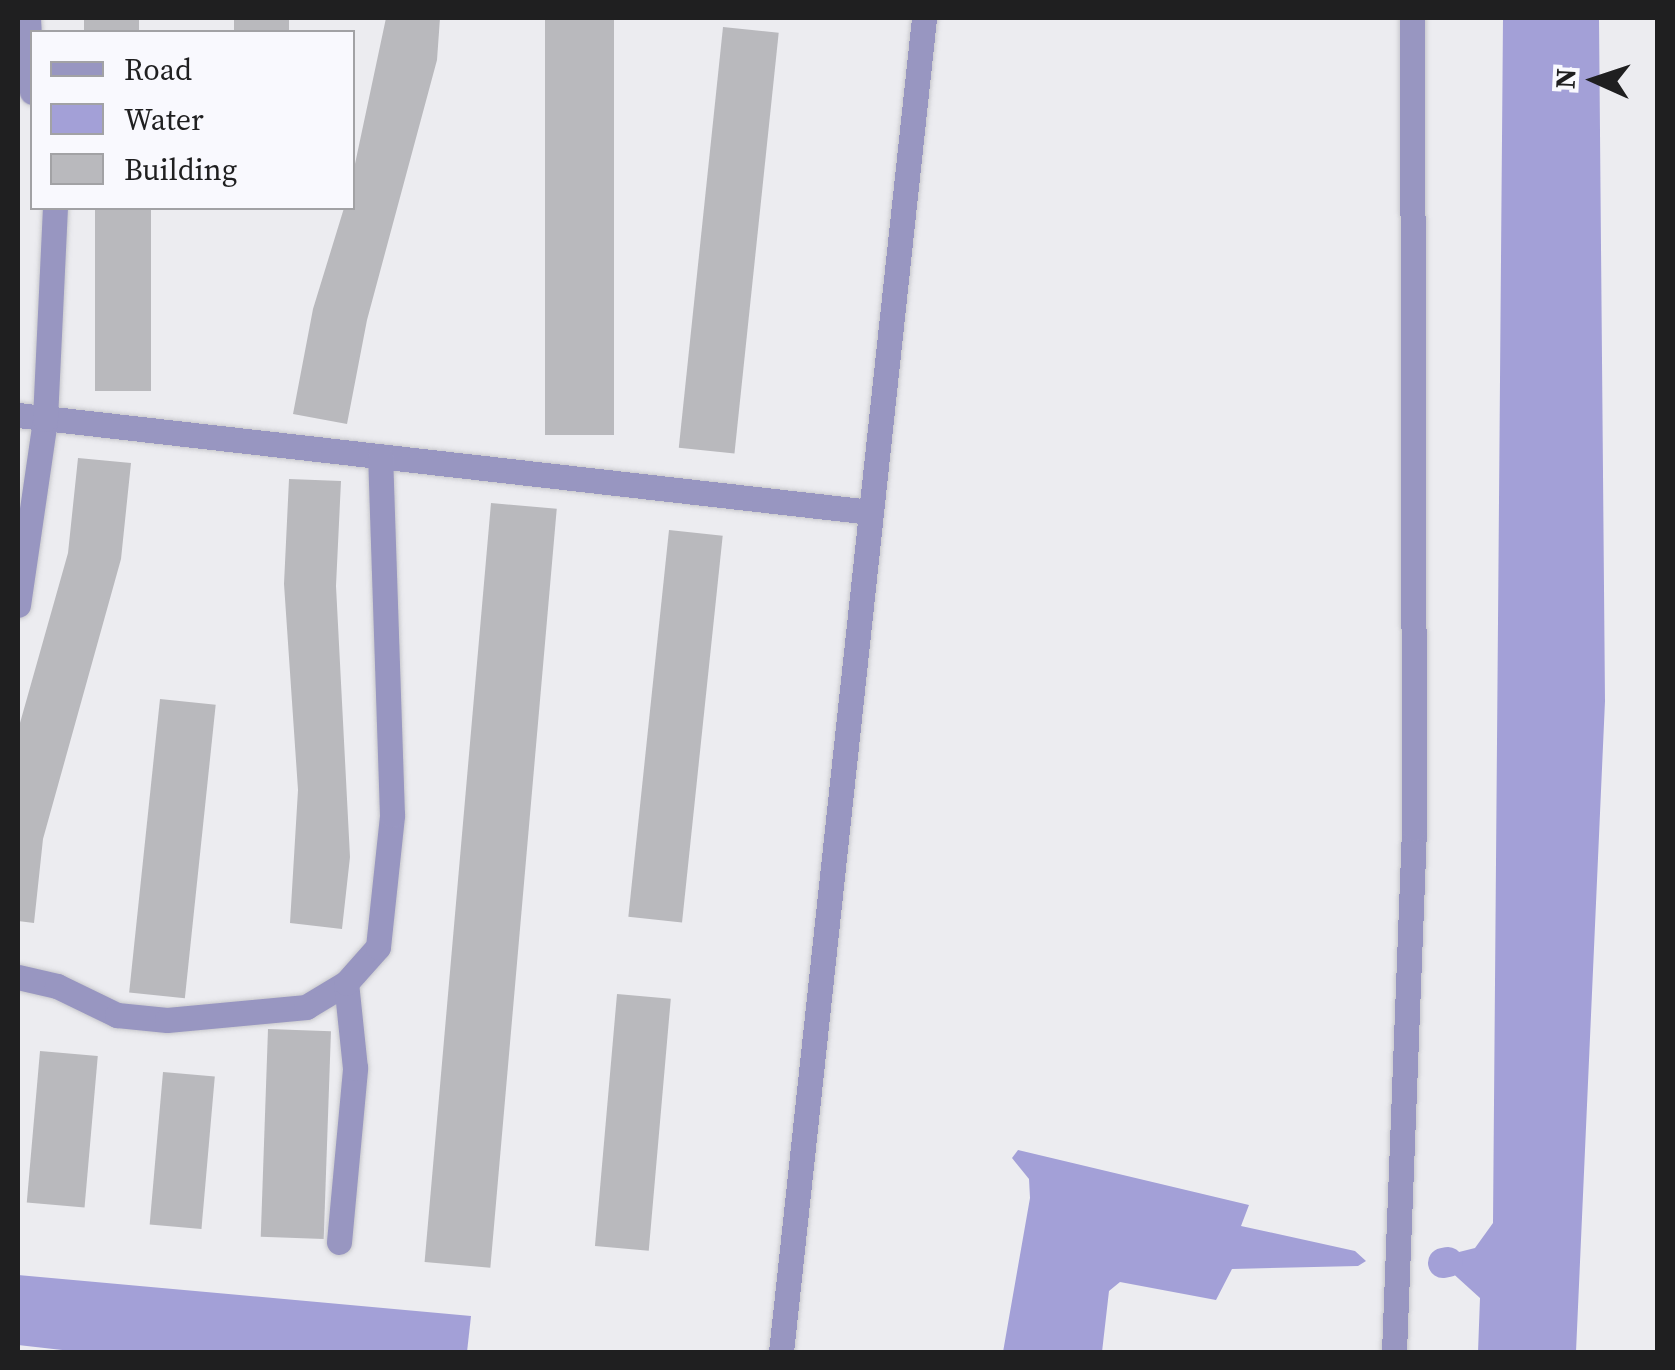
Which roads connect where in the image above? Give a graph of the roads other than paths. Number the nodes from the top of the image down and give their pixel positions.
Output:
1 (28, 18) edge
2 (924, 18) edge
3 (1412, 18) edge
4 (30, 55) edge
5 (55, 210) edge
6 (18, 416) edge
7 (45, 418) junction
8 (380, 456) junction
9 (871, 512) junction
10 (18, 605) edge
11 (18, 977) edge
12 (346, 982) junction
13 (339, 1242) dead end
14 (781, 1352) edge
15 (1394, 1352) edge

1 - 4 street
2 - 9 street
3 - 15 street
5 - 7 street
6 - 7 street
7 - 8 street
7 - 10 street
8 - 9 street
8 - 12 street
9 - 14 street
11 - 12 street
12 - 13 street

